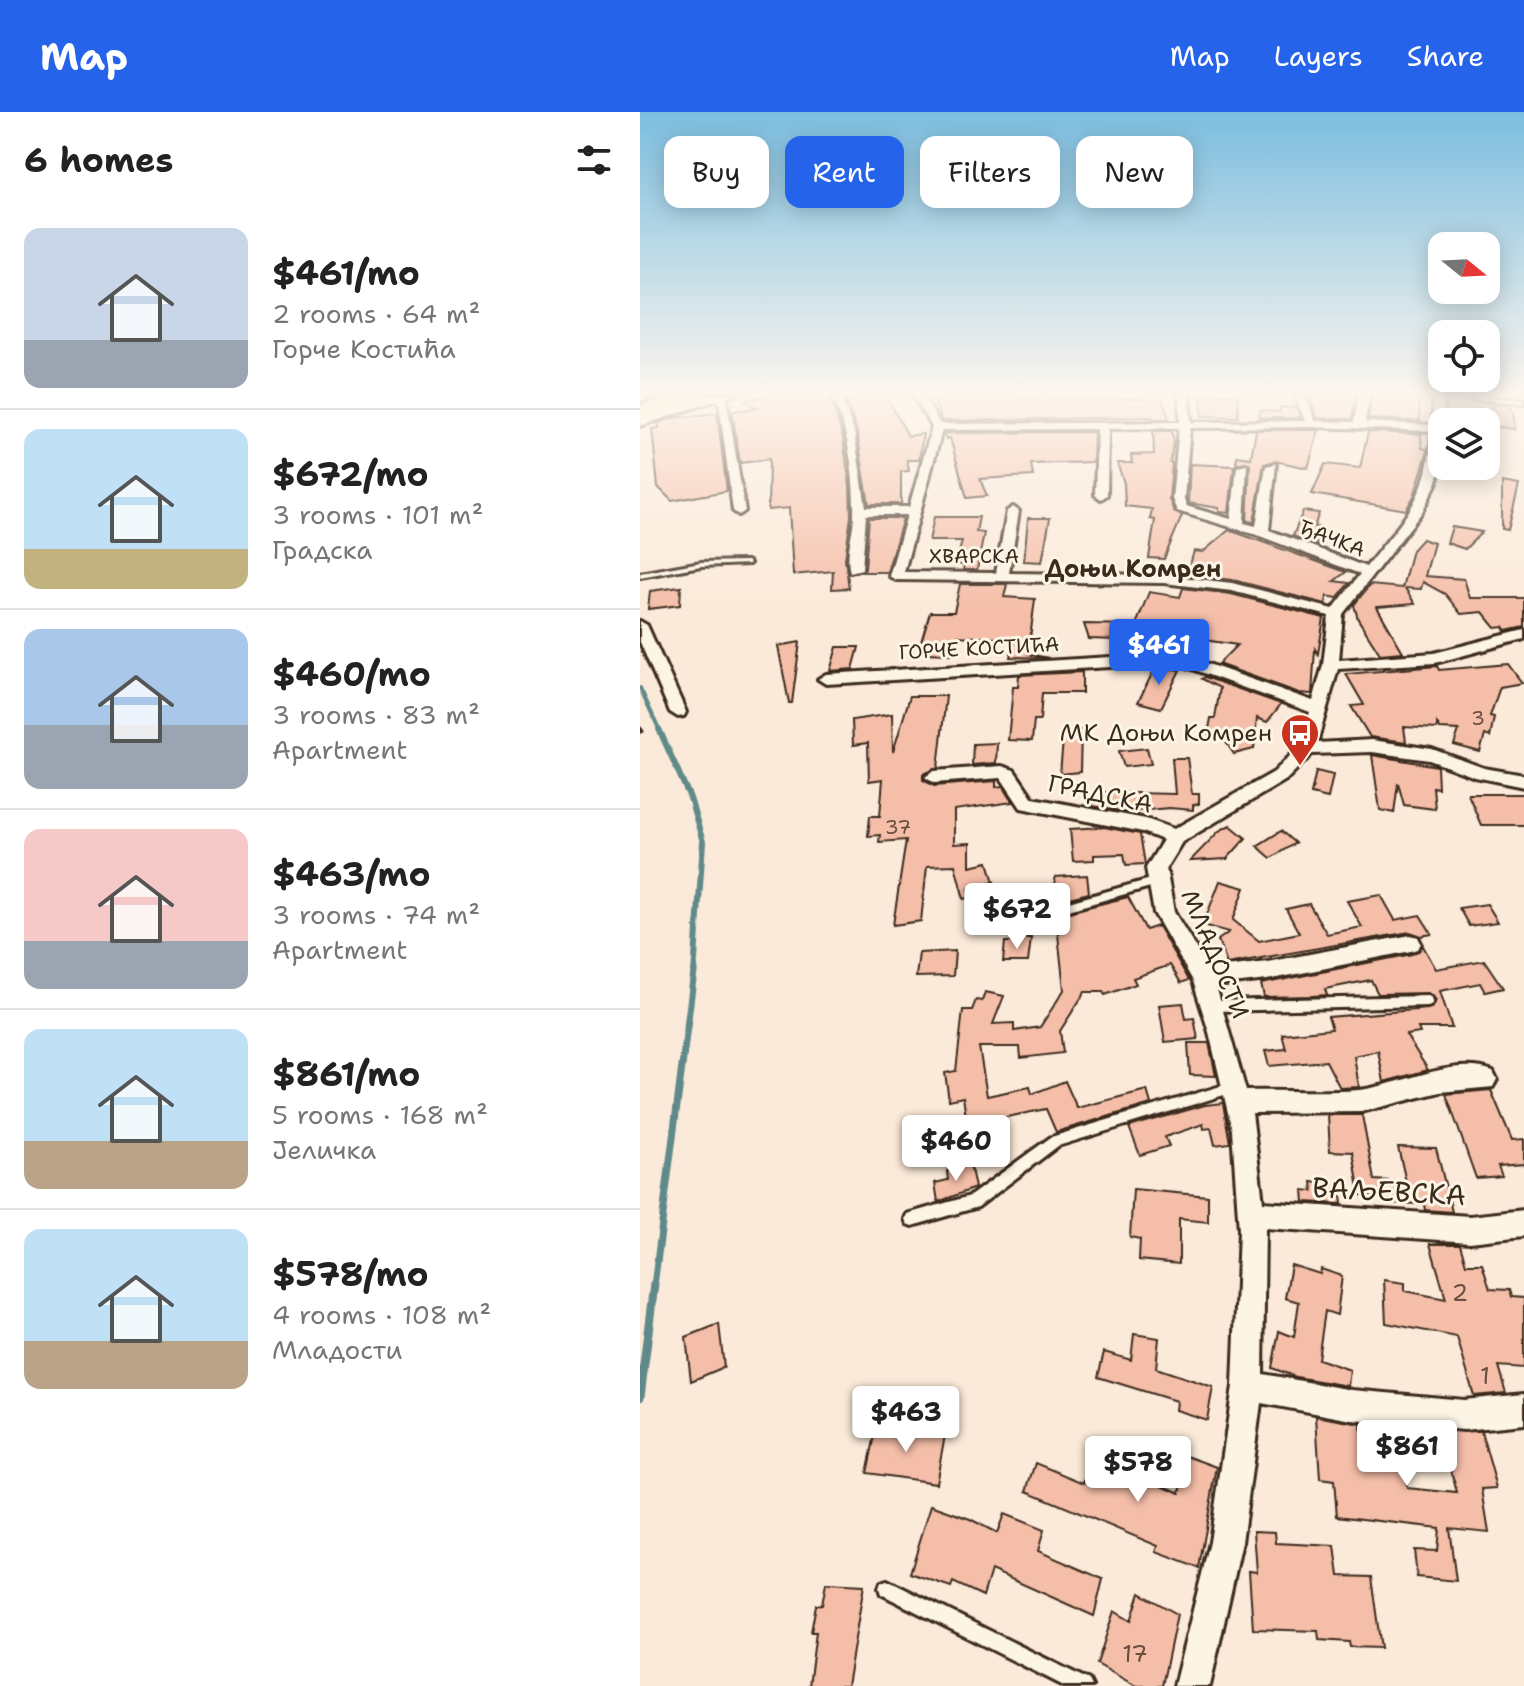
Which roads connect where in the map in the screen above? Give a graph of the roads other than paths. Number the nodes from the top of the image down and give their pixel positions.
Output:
1 (734, 467) edge
2 (854, 467) edge
3 (926, 467) edge
4 (1102, 467) edge
5 (1181, 467) edge
6 (1243, 467) dead end
7 (1272, 467) edge
8 (1431, 480) edge
9 (1101, 495) dead end
10 (739, 511) dead end
11 (860, 511) junction
12 (915, 511) junction
13 (1013, 511) dead end
14 (1237, 525) junction
15 (1262, 532) junction
16 (747, 563) dead end
17 (855, 569) dead end
18 (1368, 572) junction
19 (640, 575) edge
20 (1002, 577) junction
21 (1336, 614) junction
22 (640, 625) edge
23 (1524, 634) edge
24 (1331, 665) junction
25 (826, 679) dead end
26 (1318, 709) junction
27 (678, 712) dead end
28 (1307, 749) junction
29 (934, 777) dead end
30 (1524, 781) edge
31 (1175, 837) junction
32 (1158, 881) junction
33 (994, 918) dead end
34 (1411, 943) dead end
35 (1203, 979) junction
36 (1428, 1001) dead end
37 (1212, 1006) junction
38 (1485, 1079) dead end
39 (1236, 1094) junction
40 (1251, 1214) junction
41 (912, 1219) dead end
42 (1524, 1223) edge
43 (1248, 1386) junction
44 (1524, 1409) edge
45 (887, 1588) dead end
46 (1083, 1686) edge
47 (1192, 1686) edge

1 - 10 street
2 - 11 street
3 - 12 street
4 - 9 street
5 - 14 street, ЂАЧКА
6 - 14 street
7 - 15 street
8 - 18 street
11 - 12 street
11 - 17 street
12 - 20 street, ХВАРСКА
13 - 20 street
14 - 15 street, ЂАЧКА
15 - 18 street, ЂАЧКА
16 - 19 lane
18 - 21 street
20 - 21 street, ХВАРСКА
21 - 24 street
22 - 27 street
23 - 24 street
24 - 26 street
25 - 26 street, ГОРЧЕ КОСТИЋА
26 - 28 street
28 - 30 street
28 - 31 street
29 - 31 street, ГРАДСКА
31 - 32 street, МЛАДОСТИ
32 - 33 lane
32 - 35 street, МЛАДОСТИ
34 - 35 street
35 - 37 street, МЛАДОСТИ
36 - 37 lane
37 - 39 street, МЛАДОСТИ
38 - 39 street
39 - 40 street, МЛАДОСТИ
39 - 41 lane
40 - 42 street, ВАЉЕВСКА
40 - 43 street, МЛАДОСТИ
43 - 44 street
43 - 47 street, МЛАДОСТИ
45 - 46 lane

